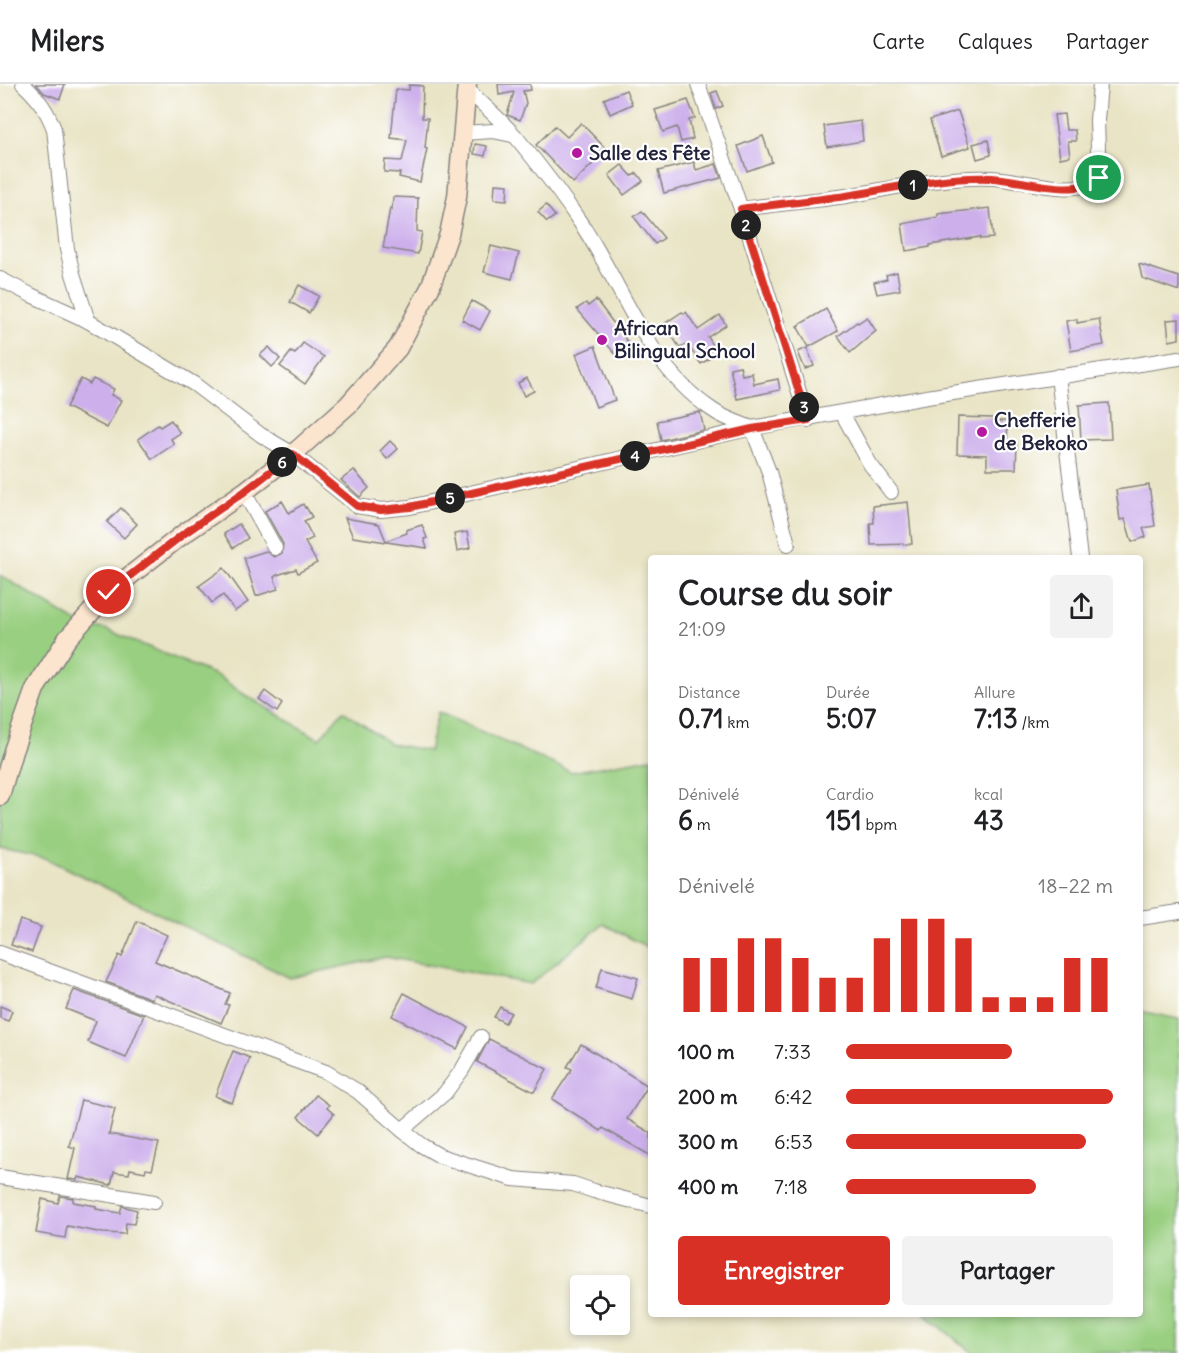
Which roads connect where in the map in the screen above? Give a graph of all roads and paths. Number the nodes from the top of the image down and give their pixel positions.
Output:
1 (23, 84) edge
2 (698, 84) edge
3 (1100, 84) edge
4 (467, 87) edge
5 (463, 133) junction
6 (514, 136) junction
7 (741, 209) junction
8 (0, 279) edge
9 (88, 321) junction
10 (1179, 358) edge
11 (1058, 376) junction
12 (842, 413) junction
13 (808, 420) junction
14 (752, 429) junction
15 (293, 454) junction
16 (244, 492) junction
17 (891, 492) dead end
18 (788, 544) dead end
19 (275, 548) dead end
20 (1080, 555) edge
21 (0, 796) edge
22 (1179, 912) edge
23 (1143, 918) edge
24 (0, 953) edge
25 (481, 1038) dead end
26 (402, 1130) junction
27 (0, 1177) edge
28 (154, 1202) dead end
29 (648, 1205) edge

1 - 9 street
2 - 7 street
3 - 7 street
4 - 5 main road
4 - 6 street
5 - 6 street
5 - 15 main road
6 - 14 street
7 - 13 street
8 - 9 street
9 - 15 street
10 - 11 street
11 - 12 street
11 - 20 street
12 - 13 street
12 - 17 street
13 - 14 street
14 - 15 street
14 - 18 street
15 - 16 main road
16 - 19 street
16 - 21 main road
22 - 23 street
24 - 26 street
25 - 26 street
26 - 29 street
27 - 28 street

